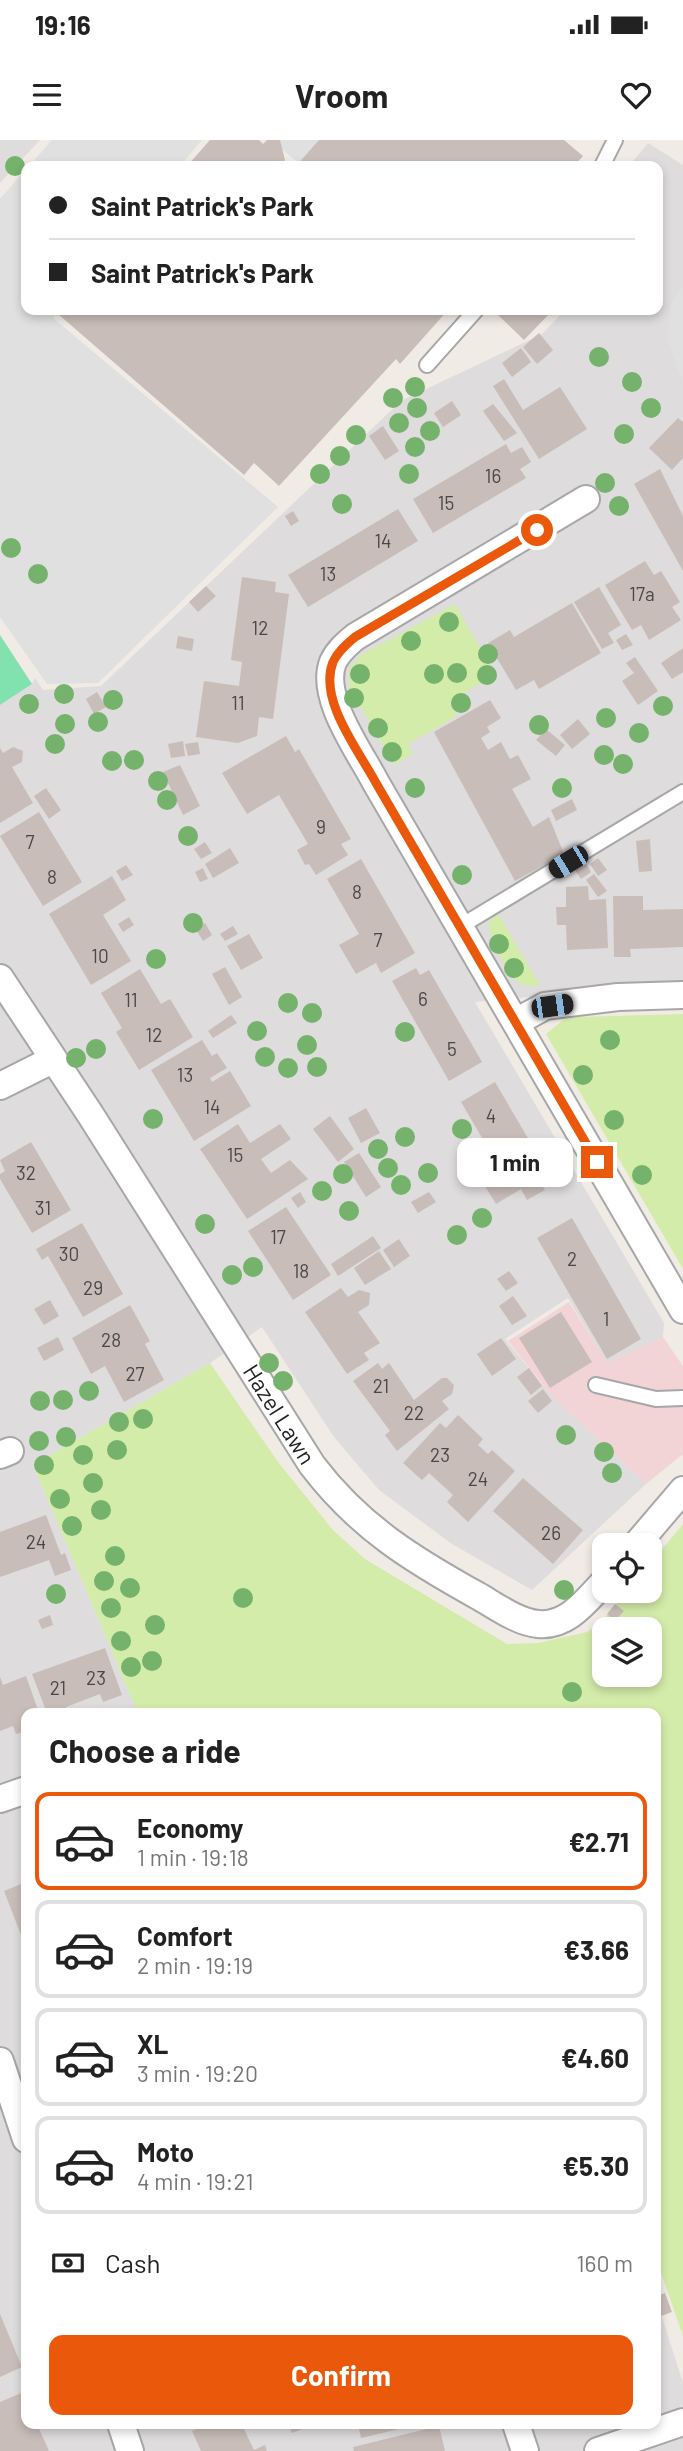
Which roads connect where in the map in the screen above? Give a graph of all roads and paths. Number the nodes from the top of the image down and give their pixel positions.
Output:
1 (615, 140) edge
2 (604, 161) edge
3 (471, 315) edge
4 (426, 365) dead end
5 (586, 499) dead end
6 (683, 792) edge
7 (461, 926) junction
8 (0, 978) edge
9 (683, 995) edge
10 (516, 1022) junction
11 (52, 1060) junction
12 (0, 1086) edge
13 (683, 1310) edge
14 (596, 1385) dead end
15 (683, 1398) edge
16 (683, 1490) edge
17 (646, 1533) edge
18 (592, 1594) edge
19 (21, 1792) edge
20 (0, 1799) edge
21 (0, 2061) edge
22 (21, 2124) edge
23 (683, 2423) edge
24 (123, 2429) edge
25 (518, 2429) edge
26 (130, 2451) edge
27 (525, 2451) edge
28 (598, 2451) edge

1 - 2 lane
3 - 4 lane
5 - 7 street
6 - 7 lane
7 - 10 street
8 - 11 street, Hazel Lawn
9 - 10 street
10 - 13 street
11 - 12 street
11 - 18 street, Hazel Lawn
14 - 15 lane
16 - 17 street
19 - 20 street
21 - 22 street
23 - 28 street
24 - 26 street
25 - 27 street

